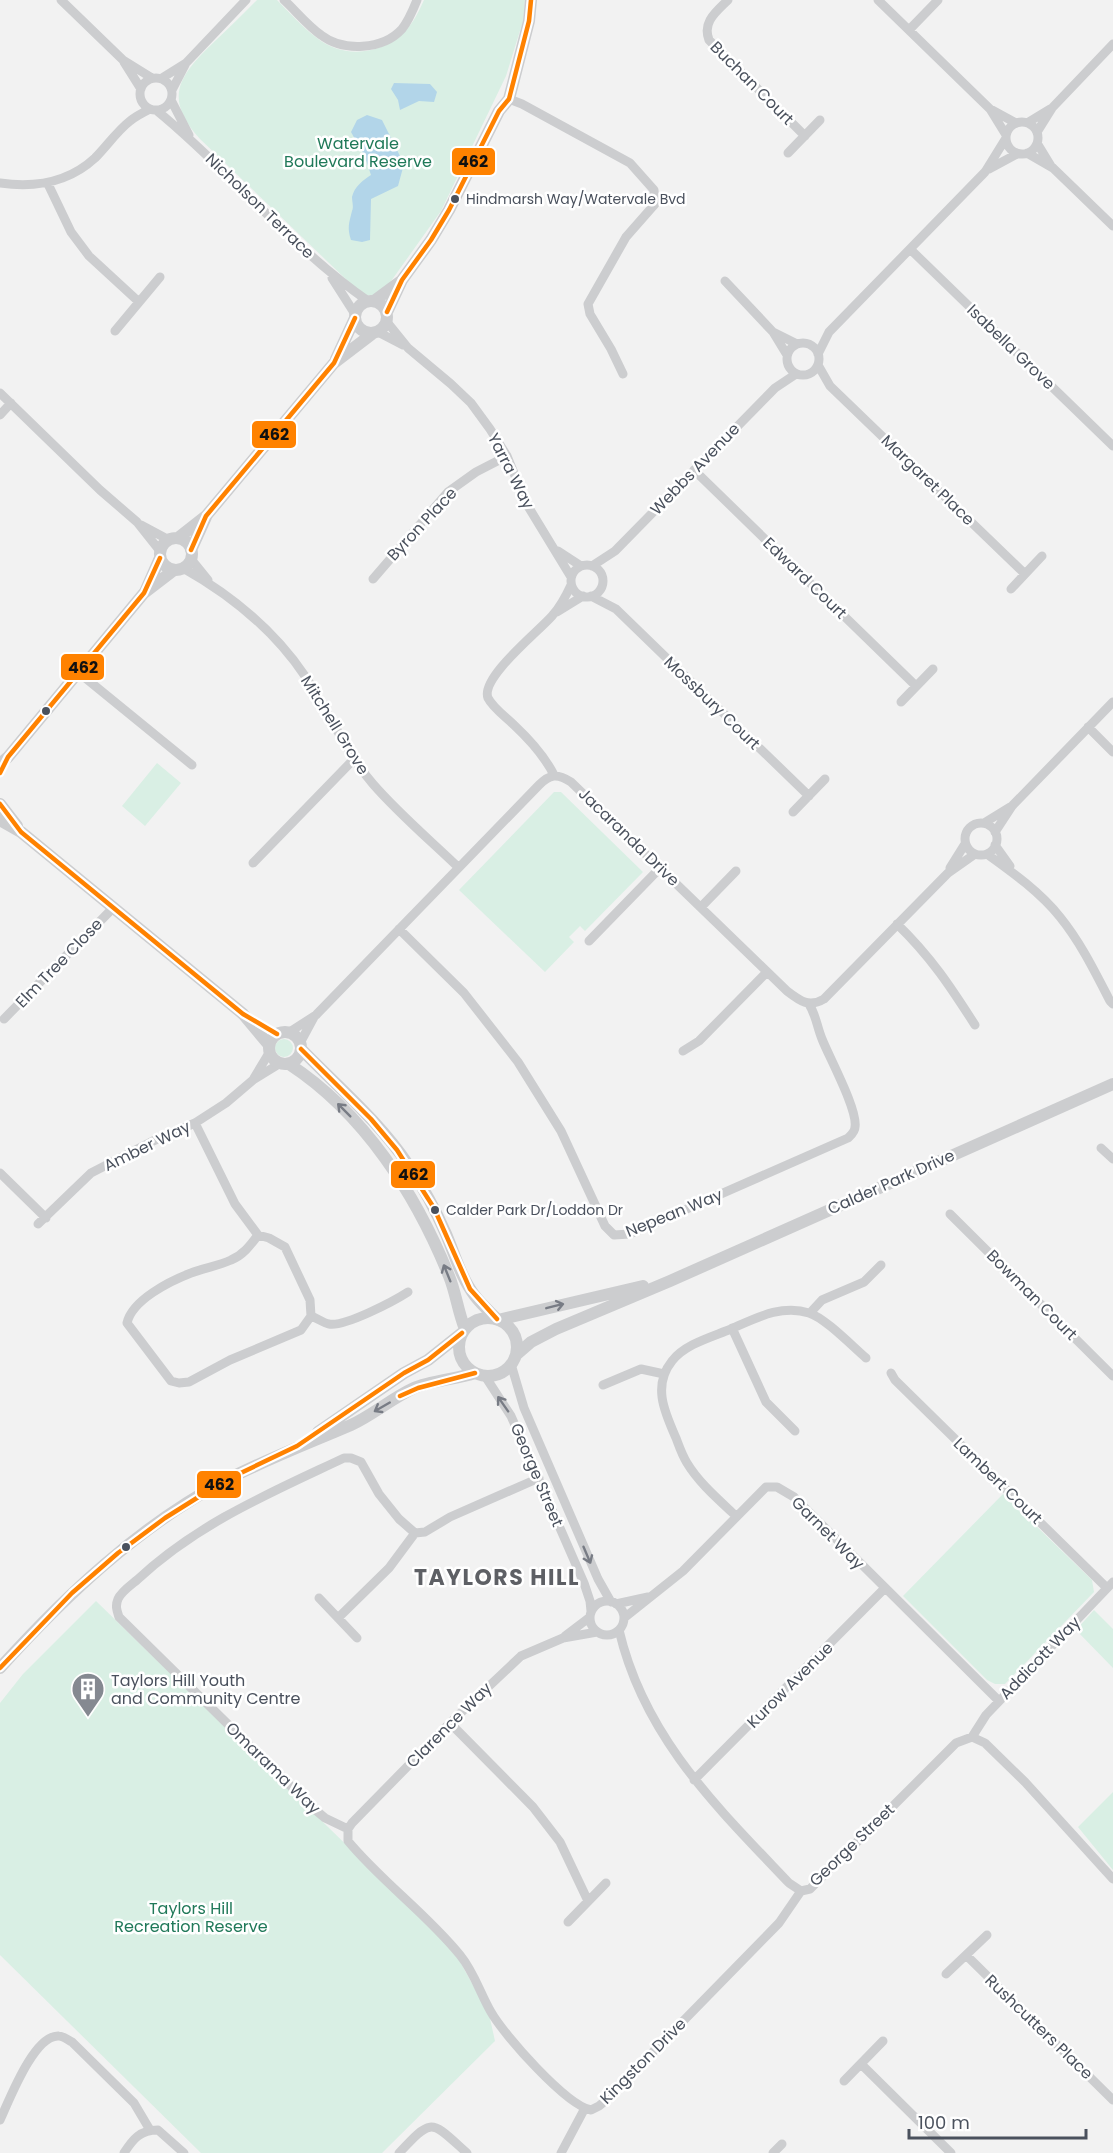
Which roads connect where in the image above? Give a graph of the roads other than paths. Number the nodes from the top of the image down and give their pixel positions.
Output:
1 (62, 0) edge
2 (246, 0) edge
3 (284, 0) edge
4 (417, 0) edge
5 (531, 0) edge
6 (728, 0) edge
7 (878, 0) edge
8 (938, 0) edge
9 (909, 30) junction
10 (1113, 44) edge
11 (123, 60) junction
12 (186, 63) junction
13 (157, 78) junction
14 (141, 89) junction
15 (172, 90) junction
16 (141, 99) junction
17 (509, 99) junction
18 (171, 100) junction
19 (1052, 108) junction
20 (153, 109) junction
21 (990, 109) junction
22 (820, 120) dead end
23 (130, 121) junction
24 (1016, 123) junction
25 (1027, 123) junction
26 (1037, 132) junction
27 (805, 136) junction
28 (1006, 136) junction
29 (191, 139) junction
30 (1037, 143) junction
31 (788, 153) dead end
32 (1022, 154) junction
33 (1053, 168) junction
34 (985, 172) junction
35 (0, 183) edge
36 (48, 184) junction
37 (1113, 226) edge
38 (910, 249) junction
39 (329, 273) junction
40 (160, 277) dead end
41 (402, 280) junction
42 (724, 281) dead end
43 (139, 302) junction
44 (371, 302) junction
45 (355, 316) junction
46 (381, 325) junction
47 (116, 331) dead end
48 (773, 332) junction
49 (829, 332) junction
50 (802, 344) junction
51 (818, 354) junction
52 (787, 360) junction
53 (334, 363) junction
54 (818, 365) junction
55 (623, 374) dead end
56 (796, 374) junction
57 (808, 374) junction
58 (830, 386) junction
59 (775, 387) junction
60 (0, 393) edge
61 (11, 403) junction
62 (0, 415) edge
63 (1113, 446) edge
64 (507, 456) junction
65 (694, 470) junction
66 (206, 516) junction
67 (137, 522) junction
68 (173, 539) junction
69 (556, 549) junction
70 (615, 551) junction
71 (160, 554) junction
72 (1042, 556) dead end
73 (185, 562) junction
74 (581, 566) junction
75 (592, 566) junction
76 (1025, 574) junction
77 (373, 579) dead end
78 (602, 580) junction
79 (571, 581) junction
80 (1011, 589) dead end
81 (144, 593) junction
82 (587, 596) junction
83 (616, 609) junction
84 (553, 615) junction
85 (933, 669) dead end
86 (78, 672) junction
87 (916, 686) junction
88 (901, 702) dead end
89 (1113, 702) edge
90 (1088, 727) junction
91 (1113, 752) edge
92 (354, 759) junction
93 (4, 760) edge
94 (192, 765) dead end
95 (0, 773) edge
96 (554, 775) junction
97 (825, 779) dead end
98 (808, 796) junction
99 (0, 804) edge
100 (1012, 806) junction
101 (793, 812) dead end
102 (0, 820) edge
103 (984, 823) junction
104 (21, 831) junction
105 (995, 832) junction
106 (965, 844) junction
107 (995, 845) junction
108 (975, 854) junction
109 (987, 854) junction
110 (253, 863) dead end
111 (458, 867) junction
112 (661, 867) junction
113 (736, 871) dead end
114 (948, 873) junction
115 (1015, 873) junction
116 (114, 907) junction
117 (701, 907) junction
118 (897, 924) junction
119 (399, 929) junction
120 (589, 941) dead end
121 (767, 972) junction
122 (809, 1004) junction
123 (1113, 1004) edge
124 (243, 1014) junction
125 (316, 1015) junction
126 (4, 1019) dead end
127 (975, 1025) dead end
128 (282, 1033) junction
129 (300, 1046) junction
130 (269, 1049) junction
131 (683, 1051) dead end
132 (284, 1064) junction
133 (253, 1080) junction
134 (1113, 1084) edge
135 (195, 1123) junction
136 (1101, 1148) dead end
137 (1113, 1159) edge
138 (0, 1173) edge
139 (950, 1214) dead end
140 (258, 1235) junction
141 (881, 1265) dead end
142 (670, 1281) junction
143 (408, 1292) dead end
144 (810, 1313) junction
145 (312, 1316) junction
146 (497, 1319) junction
147 (732, 1328) junction
148 (463, 1331) junction
149 (866, 1358) dead end
150 (514, 1360) junction
151 (891, 1373) dead end
152 (664, 1374) junction
153 (480, 1375) junction
154 (1113, 1376) edge
155 (603, 1385) dead end
156 (795, 1431) dead end
157 (297, 1446) junction
158 (539, 1478) junction
159 (736, 1516) junction
160 (415, 1533) junction
161 (1110, 1585) edge
162 (884, 1589) junction
163 (650, 1597) junction
164 (319, 1598) dead end
165 (614, 1603) junction
166 (591, 1614) junction
167 (338, 1618) junction
168 (624, 1618) junction
169 (619, 1630) junction
170 (597, 1632) junction
171 (609, 1635) junction
172 (357, 1638) dead end
173 (563, 1638) junction
174 (626, 1658) junction
175 (0, 1668) edge
176 (999, 1701) junction
177 (450, 1723) junction
178 (972, 1737) junction
179 (694, 1780) junction
180 (348, 1829) junction
181 (1113, 1878) edge
182 (606, 1883) dead end
183 (801, 1891) junction
184 (588, 1901) junction
185 (568, 1922) dead end
186 (987, 1935) dead end
187 (966, 1955) junction
188 (946, 1974) dead end
189 (884, 2041) dead end
190 (861, 2064) junction
191 (844, 2081) dead end
192 (1113, 2100) edge
193 (585, 2108) junction
194 (0, 2120) edge
195 (150, 2130) junction
196 (782, 2144) dead end
197 (124, 2153) edge
198 (184, 2153) edge
199 (399, 2153) edge
200 (467, 2153) edge
201 (561, 2153) edge
202 (773, 2153) edge
203 (951, 2153) edge

1 - 11 street
2 - 12 street
3 - 4 street
5 - 17 street
6 - 27 street, Buchan Court
7 - 9 street
8 - 9 street
9 - 21 street
10 - 19 street
11 - 13 street
11 - 14 street
12 - 13 street
12 - 15 street
13 - 14 street
13 - 15 street
14 - 16 street
15 - 18 street
16 - 20 street
16 - 23 street
17 - 41 street
17 - 55 street
18 - 20 street
18 - 29 street, Nicholson Terrace
19 - 25 street
19 - 26 street
20 - 23 street
20 - 29 street, Nicholson Terrace
21 - 24 street
21 - 28 street
22 - 27 street, Buchan Court
23 - 36 street
24 - 25 street
24 - 28 street
25 - 26 street
26 - 30 street
27 - 31 street, Buchan Court
28 - 32 street
28 - 34 street
29 - 39 street, Nicholson Terrace
30 - 32 street
30 - 33 street
32 - 33 street
32 - 34 street
33 - 37 street
34 - 38 street
35 - 36 street
36 - 43 street
38 - 49 street
38 - 63 street, Isabella Grove
39 - 44 street, Nicholson Terrace
39 - 45 street, Nicholson Terrace
40 - 43 street
41 - 44 street
41 - 46 street
42 - 48 street
43 - 47 street
44 - 45 street
44 - 46 street
45 - 46 street
45 - 53 street
46 - 53 street
46 - 64 street, Yarra Way
48 - 50 street
48 - 52 street
49 - 50 street
49 - 51 street
50 - 51 street
50 - 52 street
51 - 54 street
52 - 56 street
52 - 59 street, Webbs Avenue
53 - 66 street
54 - 57 street
54 - 58 street, Margaret Place
56 - 57 street
56 - 59 street, Webbs Avenue
57 - 58 street, Margaret Place
58 - 76 street, Margaret Place
59 - 65 street, Webbs Avenue
60 - 61 street
61 - 62 street
61 - 67 street
64 - 69 street, Yarra Way
64 - 77 street, Byron Place
65 - 70 street, Webbs Avenue
65 - 87 street, Edward Court
66 - 68 street
66 - 73 street
67 - 68 street
67 - 71 street
68 - 71 street
68 - 73 street
69 - 74 street, Yarra Way
69 - 79 street, Yarra Way
70 - 75 street, Webbs Avenue
70 - 78 street, Webbs Avenue
71 - 73 street
71 - 81 street
72 - 76 street
73 - 81 street
73 - 92 street, Mitchell Grove
74 - 75 street
74 - 79 street
75 - 78 street
76 - 80 street
78 - 82 street
78 - 83 street, Mossbury Court
79 - 82 street
79 - 84 street
81 - 86 street
82 - 83 street, Mossbury Court
82 - 84 street
83 - 98 street, Mossbury Court
84 - 96 street
85 - 87 street
86 - 93 street
86 - 94 street
87 - 88 street
89 - 90 street
90 - 91 street
90 - 100 street
92 - 110 street
92 - 111 street, Mitchell Grove
93 - 95 street
96 - 111 street
96 - 112 street, Jacaranda Drive
97 - 98 street
98 - 101 street
99 - 104 street
100 - 103 street
100 - 105 street
102 - 104 street
103 - 105 street
103 - 106 street
104 - 116 street
105 - 107 street
106 - 108 street
106 - 114 street
107 - 109 street
107 - 115 street
108 - 109 street
108 - 114 street
109 - 115 street
111 - 119 street
112 - 117 street, Jacaranda Drive
112 - 120 street
113 - 117 street
114 - 118 street
115 - 123 street
116 - 124 street
116 - 126 street, Elm Tree Close
117 - 121 street, Jacaranda Drive
118 - 122 street
118 - 127 street
119 - 122 street, Nepean Way
119 - 125 street
121 - 122 street, Jacaranda Drive
121 - 131 street
124 - 128 street
124 - 130 street
125 - 128 street
125 - 129 street
128 - 129 street
128 - 130 street
129 - 132 street
129 - 146 street
130 - 132 street
130 - 133 street, Amber Way
132 - 133 street, Amber Way
148 -> 132 street
133 - 135 street, Amber Way
134 - 142 street, Calder Park Drive
135 - 138 street, Amber Way
135 - 140 street
136 - 137 street
139 - 154 street, Bowman Court
140 - 145 street
140 - 145 street
141 - 144 street
146 -> 142 street, Calder Park Drive
142 - 150 street, Calder Park Drive
143 - 145 street
144 - 147 street
144 - 149 street
146 - 148 street
146 - 150 street
147 - 152 street
147 - 156 street
148 - 153 street
148 - 157 street
150 - 153 street
150 -> 165 street, George Street
151 - 161 street, Lambert Court
152 - 155 street
152 - 159 street
153 -> 157 street
158 -> 153 street, George Street
157 - 175 street
158 - 160 street
158 - 166 street, George Street
159 - 162 street, Garnet Way
159 - 163 street, Garnet Way
160 - 167 street
160 - 180 street, Omarama Way
161 - 176 street, Addicott Way
162 - 176 street, Garnet Way
162 - 179 street, Kurow Avenue
163 - 165 street, Garnet Way
163 - 168 street, Garnet Way
164 - 167 street
165 - 166 street
165 - 168 street
166 - 170 street
166 - 173 street, Clarence Way
167 - 172 street
168 - 169 street
169 - 171 street
169 - 174 street, George Street
170 - 171 street
170 - 173 street, Clarence Way
171 - 174 street, George Street
173 - 177 street, Clarence Way
174 - 179 street, George Street
176 - 178 street, Addicott Way
177 - 180 street, Clarence Way
177 - 184 street
178 - 181 street
178 - 183 street, George Street
179 - 183 street, George Street
180 - 193 street, Kingston Drive
182 - 184 street
183 - 193 street, Kingston Drive
184 - 185 street
186 - 187 street
187 - 188 street
187 - 192 street, Rushcutters Place
189 - 190 street
190 - 191 street
190 - 203 street
193 - 201 street
194 - 195 street
195 - 197 street
195 - 198 street
196 - 202 street
199 - 200 street

